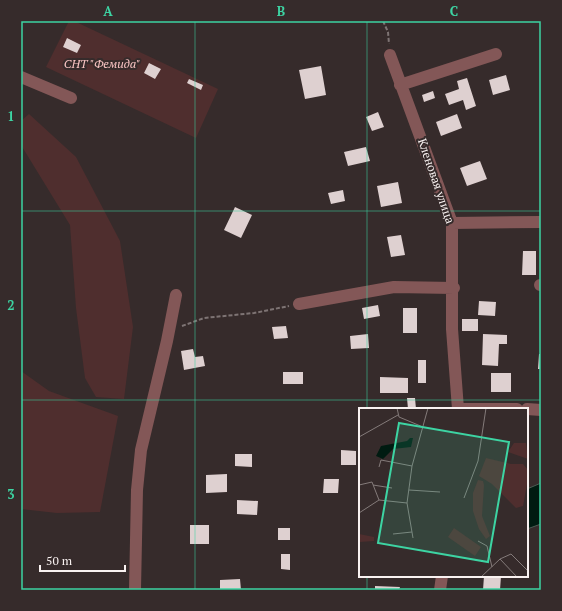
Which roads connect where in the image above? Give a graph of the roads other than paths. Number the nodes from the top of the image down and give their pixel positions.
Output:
1 (496, 54) dead end
2 (390, 55) road end
3 (21, 77) edge
4 (400, 85) junction
5 (71, 98) dead end
6 (541, 222) edge
7 (452, 223) junction
8 (454, 288) junction
9 (176, 295) dead end
10 (299, 304) road end
11 (458, 408) edge
12 (528, 409) edge
13 (541, 410) edge
14 (442, 577) edge
15 (135, 590) edge
16 (440, 590) edge

1 - 4 street
2 - 4 street, Кленовая улица
3 - 5 street
4 - 7 street, Кленовая улица
6 - 7 street
7 - 8 street, Кленовая улица
8 - 10 street
8 - 11 street, Кленовая улица
9 - 15 street
12 - 13 street
14 - 16 street

